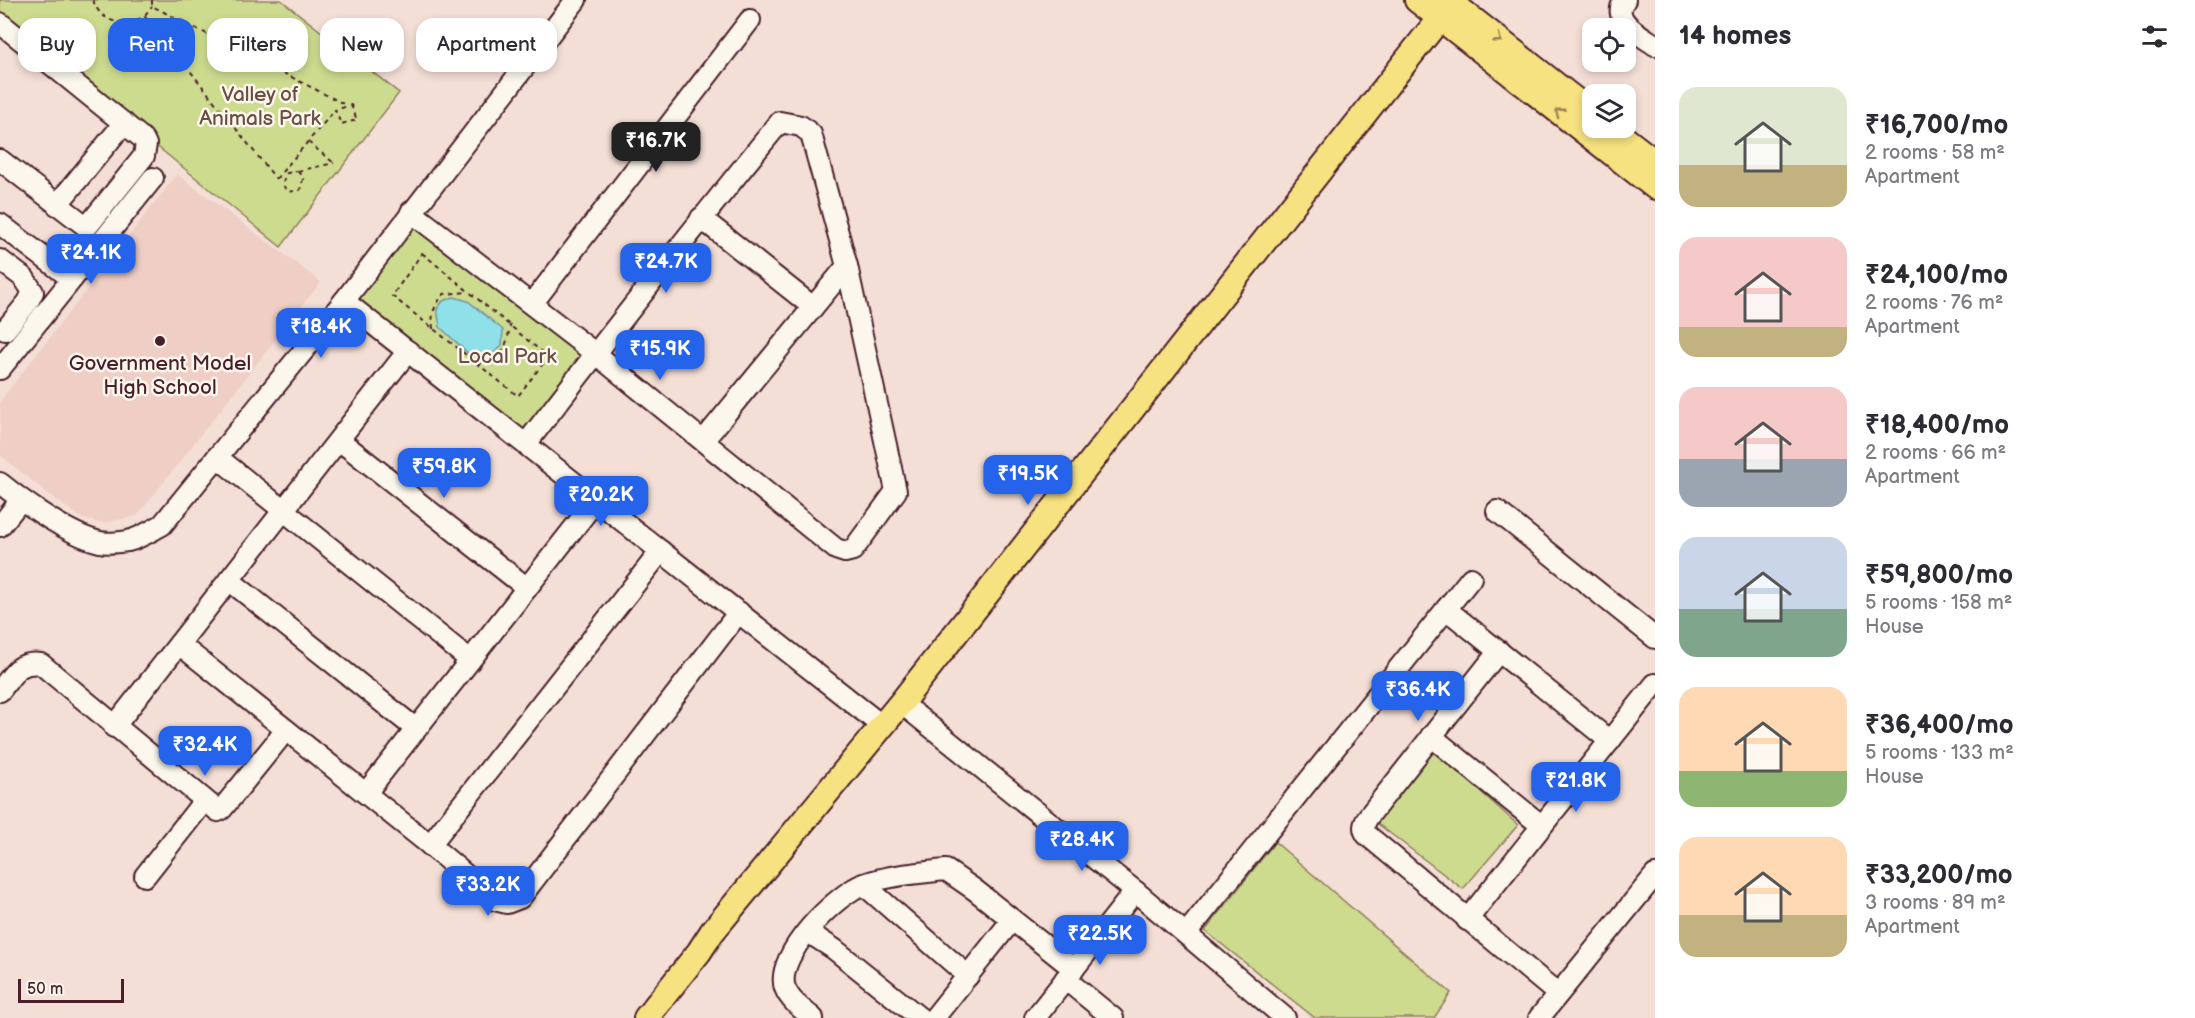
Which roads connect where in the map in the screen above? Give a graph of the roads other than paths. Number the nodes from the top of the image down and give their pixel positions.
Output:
1 (576, 0) edge
2 (1417, 0) edge
3 (1624, 0) edge
4 (1448, 5) edge
5 (750, 20) dead end
6 (0, 23) edge
7 (1655, 45) edge
8 (1582, 106) edge
9 (124, 123) junction
10 (1624, 138) edge
11 (0, 160) edge
12 (1655, 162) edge
13 (153, 178) dead end
14 (1655, 187) edge
15 (57, 205) junction
16 (411, 212) junction
17 (700, 218) junction
18 (0, 224) edge
19 (0, 260) edge
20 (847, 266) junction
21 (72, 279) junction
22 (344, 301) junction
23 (532, 304) junction
24 (813, 307) junction
25 (2, 330) edge
26 (408, 351) junction
27 (596, 354) junction
28 (0, 369) edge
29 (339, 440) junction
30 (704, 440) junction
31 (526, 444) junction
32 (217, 457) junction
33 (0, 483) edge
34 (21, 500) junction
35 (596, 500) junction
36 (284, 511) junction
37 (1497, 511) dead end
38 (0, 526) edge
39 (661, 551) junction
40 (1471, 578) dead end
41 (229, 580) junction
42 (527, 588) junction
43 (1446, 609) junction
44 (739, 612) junction
45 (1655, 638) edge
46 (179, 644) junction
47 (1499, 651) junction
48 (470, 660) junction
49 (1655, 684) edge
50 (0, 691) edge
51 (901, 703) junction
52 (881, 725) junction
53 (114, 727) junction
54 (416, 729) junction
55 (286, 730) junction
56 (1431, 736) junction
57 (1610, 741) junction
58 (366, 794) junction
59 (204, 801) junction
60 (1542, 826) junction
61 (430, 845) junction
62 (1655, 875) edge
63 (145, 876) dead end
64 (863, 885) junction
65 (1135, 891) junction
66 (1012, 920) junction
67 (1467, 920) junction
68 (808, 932) junction
69 (1186, 934) junction
70 (1069, 974) junction
71 (968, 976) junction
72 (1558, 994) junction
73 (646, 1018) edge
74 (813, 1018) edge
75 (920, 1018) edge
76 (934, 1018) edge
77 (1035, 1018) edge
78 (1113, 1018) edge
79 (1286, 1018) edge
80 (1539, 1018) edge

1 - 16 street
2 - 4 main road
3 - 7 street
4 -> 8 main road
14 -> 4 main road
4 - 51 main road
5 - 23 street
6 - 9 street
9 - 15 street
9 - 15 street
10 - 12 main road
11 - 15 street
13 - 21 street
16 - 22 street
16 - 23 street
17 - 20 street
17 - 24 street
17 - 27 street
18 - 21 street
19 - 25 street
20 - 24 street
20 - 30 street
21 - 28 street
22 - 26 street
22 - 32 street
23 - 27 street
24 - 30 street
26 - 29 street
26 - 31 street
27 - 30 street
27 - 31 street
29 - 36 street
29 - 42 street
31 - 35 street
32 - 34 street
32 - 36 street
33 - 34 street
34 - 38 street
35 - 39 street
35 - 42 street
36 - 41 street
36 - 48 street
37 - 45 street
39 - 44 street
39 - 61 street
40 - 43 street
41 - 46 street
41 - 54 street
42 - 48 street
43 - 47 street
43 - 69 street
44 - 52 street
44 - 61 street
46 - 53 street
46 - 55 street
47 - 56 street
47 - 57 street
48 - 54 street
49 - 57 street
50 - 53 street
51 - 52 main road
51 - 65 street
52 - 73 main road
53 - 59 street
54 - 58 street
55 - 58 street
55 - 59 street
56 - 60 street
56 - 67 street
57 - 60 street
58 - 61 street
59 - 63 street
60 - 67 street
62 - 72 street
64 - 66 street
64 - 68 street
64 - 71 street
65 - 69 street
65 - 70 street
66 - 70 street
66 - 71 street
67 - 72 street
68 - 74 street
68 - 75 street
69 - 79 street
70 - 77 street
70 - 78 street
71 - 76 street
72 - 80 street

